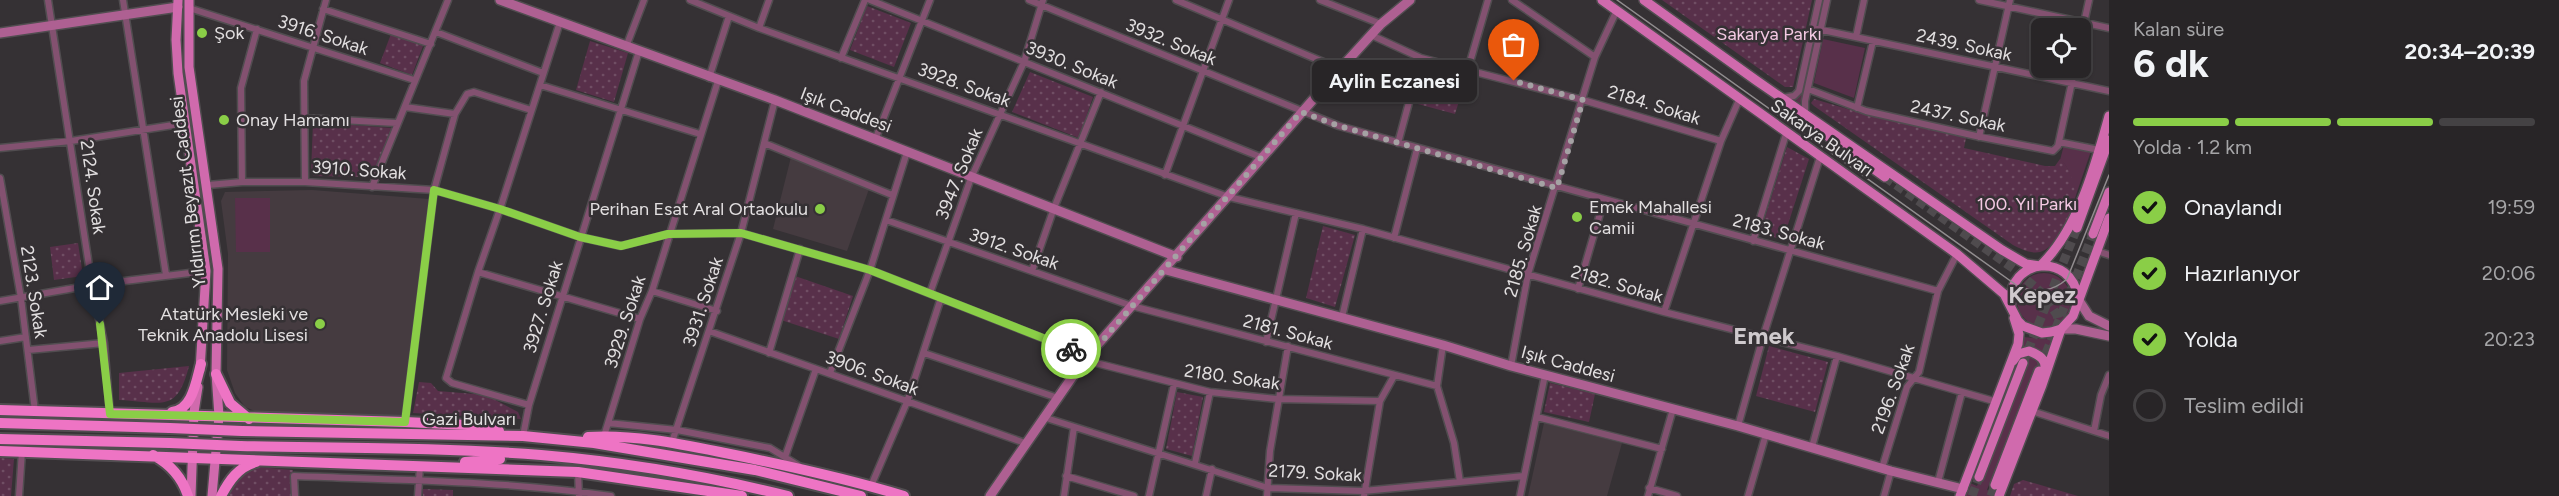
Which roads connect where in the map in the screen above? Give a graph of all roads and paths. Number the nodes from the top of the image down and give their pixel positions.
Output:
1 (48, 0) edge
2 (123, 0) edge
3 (326, 0) edge
4 (448, 0) edge
5 (500, 0) edge
6 (644, 0) edge
7 (690, 0) edge
8 (769, 0) edge
9 (865, 0) edge
10 (870, 0) edge
11 (930, 0) edge
12 (1029, 0) edge
13 (1176, 0) edge
14 (1228, 0) edge
15 (1320, 0) edge
16 (1410, 0) edge
17 (1488, 0) edge
18 (1512, 0) edge
19 (1602, 0) edge
20 (1644, 0) edge
21 (1819, 0) edge
22 (1827, 0) edge
23 (1864, 0) edge
24 (1979, 0) edge
25 (2089, 0) edge
26 (178, 3) edge
27 (1043, 3) edge
28 (2009, 3) edge
29 (189, 4) edge
30 (323, 9) junction
31 (1617, 10) junction
32 (125, 14) junction
33 (729, 16) junction
34 (2065, 18) edge
35 (2085, 18) edge
36 (1222, 19) junction
37 (922, 21) junction
38 (560, 22) junction
39 (1381, 24) junction
40 (2091, 24) edge
41 (52, 26) junction
42 (759, 28) junction
43 (1813, 28) junction
44 (2109, 28) edge
45 (257, 30) junction
46 (1821, 30) junction
47 (436, 32) junction
48 (0, 33) edge
49 (1371, 35) junction
50 (1856, 37) junction
51 (1873, 41) junction
52 (431, 45) junction
53 (314, 46) junction
54 (626, 47) junction
55 (639, 51) junction
56 (1595, 57) junction
57 (841, 58) junction
58 (1421, 58) junction
59 (1024, 62) junction
60 (1995, 67) junction
61 (1340, 69) junction
62 (1468, 69) junction
63 (1203, 72) junction
64 (543, 73) junction
65 (899, 78) junction
66 (2073, 78) edge
67 (414, 80) junction
68 (713, 80) junction
69 (1757, 81) junction
70 (2072, 83) junction
71 (540, 85) junction
72 (1808, 88) junction
73 (2109, 91) edge
74 (1101, 92) junction
75 (1781, 98) junction
76 (775, 100) junction
77 (1583, 100) junction
78 (1739, 100) junction
79 (405, 107) junction
80 (620, 108) junction
81 (1857, 108) junction
82 (531, 110) junction
83 (1301, 112) junction
84 (1805, 113) junction
85 (455, 114) junction
86 (1000, 114) junction
87 (2109, 116) edge
88 (303, 118) junction
89 (186, 123) junction
90 (397, 123) junction
91 (1184, 126) junction
92 (144, 129) junction
93 (700, 134) junction
94 (1786, 134) junction
95 (1979, 137) junction
96 (875, 140) junction
97 (2109, 140) edge
98 (71, 141) junction
99 (1722, 141) junction
100 (2059, 142) junction
101 (764, 143) junction
102 (1398, 143) junction
103 (1080, 144) junction
104 (0, 148) edge
105 (1417, 149) junction
106 (2099, 150) junction
107 (907, 152) junction
108 (1820, 157) junction
109 (1263, 158) junction
110 (1165, 175) junction
111 (1885, 177) tunnel mouth
112 (0, 178) edge
113 (971, 178) junction
114 (242, 182) junction
115 (304, 182) junction
116 (208, 186) junction
117 (372, 187) junction
118 (1557, 188) junction
119 (434, 190) junction
120 (2109, 192) edge
121 (892, 195) junction
122 (1229, 197) junction
123 (1604, 200) junction
124 (1054, 208) junction
125 (500, 209) junction
126 (1296, 213) junction
127 (2109, 218) edge
128 (886, 220) junction
129 (1694, 225) junction
130 (2077, 228) tunnel mouth
131 (1363, 229) junction
132 (741, 233) junction
133 (668, 234) junction
134 (2093, 234) tunnel mouth
135 (580, 237) junction
136 (1394, 238) junction
137 (1753, 241) junction
138 (948, 242) junction
139 (800, 249) junction
140 (1790, 251) junction
141 (2097, 251) junction
142 (1957, 254) junction
143 (2109, 255) edge
144 (1177, 257) junction
145 (2040, 266) junction
146 (870, 270) junction
147 (1166, 270) junction
148 (206, 271) junction
149 (1032, 271) junction
150 (478, 272) junction
151 (1528, 274) junction
152 (166, 275) junction
153 (92, 285) junction
154 (1578, 289) junction
155 (652, 291) junction
156 (1938, 291) junction
157 (930, 293) junction
158 (562, 296) junction
159 (21, 298) junction
160 (941, 298) junction
161 (1276, 299) junction
162 (2078, 300) junction
163 (0, 301) edge
164 (1132, 306) junction
165 (717, 311) junction
166 (1664, 312) junction
167 (2013, 312) junction
168 (1342, 317) junction
169 (640, 319) junction
170 (2109, 326) edge
171 (2061, 329) junction
172 (710, 331) junction
173 (2109, 336) edge
174 (26, 337) junction
175 (1763, 337) junction
176 (0, 341) edge
177 (1266, 342) junction
178 (104, 343) junction
179 (1443, 345) junction
180 (1288, 346) junction
181 (28, 350) junction
182 (769, 353) junction
183 (924, 353) junction
184 (1836, 356) junction
185 (1086, 358) junction
186 (2011, 363) junction
187 (2023, 363) tunnel mouth
188 (201, 364) junction
189 (1510, 366) junction
190 (816, 369) junction
191 (2039, 371) tunnel mouth
192 (830, 373) junction
193 (216, 374) junction
194 (1545, 375) junction
195 (2109, 375) edge
196 (1394, 376) junction
197 (1914, 379) junction
198 (1174, 384) junction
199 (2042, 385) junction
200 (1437, 386) junction
201 (1210, 392) junction
202 (1962, 392) junction
203 (1058, 398) junction
204 (1277, 399) junction
205 (1380, 401) junction
206 (907, 402) junction
207 (1996, 402) junction
208 (529, 405) junction
209 (1673, 409) junction
210 (0, 410) edge
211 (35, 411) junction
212 (2032, 411) junction
213 (194, 413) junction
214 (110, 414) junction
215 (158, 414) junction
216 (219, 416) junction
217 (1043, 417) junction
218 (1537, 417) junction
219 (249, 419) junction
220 (405, 422) junction
221 (0, 423) edge
222 (608, 423) junction
223 (1738, 426) junction
224 (1074, 427) junction
225 (677, 430) junction
226 (2094, 431) junction
227 (1766, 434) junction
228 (523, 436) junction
229 (604, 436) junction
230 (2109, 436) edge
231 (0, 439) edge
232 (560, 440) junction
233 (672, 442) junction
234 (1025, 443) junction
235 (1812, 447) junction
236 (1662, 449) junction
237 (0, 451) edge
238 (22, 451) junction
239 (1160, 453) junction
240 (153, 455) junction
241 (540, 455) junction
242 (192, 457) junction
243 (786, 457) junction
244 (216, 459) junction
245 (261, 460) junction
246 (1195, 463) junction
247 (420, 466) junction
248 (805, 469) junction
249 (1212, 469) junction
250 (1887, 469) junction
251 (578, 472) junction
252 (1066, 476) junction
253 (1524, 476) junction
254 (1979, 477) tunnel mouth
255 (418, 481) junction
256 (1460, 482) junction
257 (1938, 482) junction
258 (1995, 485) tunnel mouth
259 (871, 486) junction
260 (1268, 488) junction
261 (1649, 488) junction
262 (1961, 492) edge
263 (580, 494) edge
264 (1364, 494) edge
265 (19, 496) edge
266 (189, 496) edge
267 (212, 496) edge
268 (221, 496) edge
269 (295, 496) edge
270 (418, 496) edge
271 (611, 496) edge
272 (738, 496) edge
273 (788, 496) edge
274 (861, 496) edge
275 (904, 496) edge
276 (990, 496) edge
277 (1064, 496) edge
278 (1134, 496) edge
279 (1149, 496) edge
280 (1206, 496) edge
281 (1267, 496) edge
282 (1520, 496) edge
283 (1648, 496) edge
284 (1677, 496) edge
285 (1748, 496) edge
286 (1884, 496) edge
287 (1999, 496) tunnel mouth

1 - 41 street, 2124. Sokak
2 - 32 street
3 - 30 street
4 - 47 street
5 - 38 street, Işık Caddesi
6 - 54 street
7 - 33 street, 3928. Sokak
8 - 42 street
9 - 57 street
10 - 37 street, 3930. Sokak
11 - 37 street
12 - 27 street, 3932. Sokak
13 - 36 street
14 - 36 street
15 - 39 street
16 - 39 street
17 - 62 street
18 - 56 street
19 - 31 main road, Sakarya Bulvarı
20 - 69 main road, Sakarya Bulvarı
21 - 43 street
22 - 46 street
23 - 50 street
24 - 28 street
25 - 35 street
26 - 32 street
26 - 89 main road, Yıldırım Beyazıt Caddesi
27 - 59 street, 3947. Sokak
27 - 63 street, 3932. Sokak
28 - 34 street
28 - 60 street
29 - 45 street, 3916. Sokak
29 - 116 main road, Yıldırım Beyazıt Caddesi
30 - 52 street
30 - 53 street
31 - 56 street, 2185. Sokak
31 - 78 main road, Sakarya Bulvarı
32 - 41 street
32 - 92 street
33 - 42 street, 3928. Sokak
33 - 68 street, 3929. Sokak
36 - 61 street
36 - 63 street
37 - 59 street, 3930. Sokak
37 - 65 street
38 - 54 street, Işık Caddesi
38 - 64 street
39 - 49 street
40 - 44 street
41 - 48 street
41 - 98 street, 2124. Sokak
42 - 57 street, 3928. Sokak
43 - 46 street, 2439. Sokak
43 - 75 street
45 - 53 street, 3916. Sokak
45 - 114 street
46 - 50 street, 2439. Sokak
46 - 72 street
47 - 52 street
47 - 64 street
49 - 58 street, 2184. Sokak
49 - 61 street
50 - 51 street, 2439. Sokak
51 - 60 street, 2439. Sokak
51 - 81 street
52 - 67 street
53 - 67 street, 3916. Sokak
53 - 88 street
54 - 55 street, Işık Caddesi
55 - 68 street, Işık Caddesi
55 - 80 street, 3927. Sokak
56 - 77 street, 2185. Sokak
57 - 65 street, 3928. Sokak
58 - 62 street, 2184. Sokak
58 - 102 street
59 - 74 street, 3930. Sokak
59 - 86 street, 3947. Sokak
60 - 70 street, 2439. Sokak
60 - 95 street
61 - 83 street
62 - 77 street, 2184. Sokak
63 - 83 street, 3932. Sokak
63 - 91 street
64 - 71 street
65 - 86 street, 3928. Sokak
65 - 96 street
66 - 70 street
67 - 79 street
68 - 76 street, Işık Caddesi
68 - 93 street, 3929. Sokak
69 - 75 main road, Sakarya Bulvarı
69 - 111 main road
70 - 73 street, 2439. Sokak
70 - 100 street
71 - 80 street
71 - 82 street
72 - 81 street, 2437. Sokak
72 - 84 street
74 - 91 street, 3930. Sokak
74 - 103 street
75 - 84 main road, Sakarya Bulvarı
76 - 96 street, Işık Caddesi
76 - 101 street, 3931. Sokak
77 - 99 street, 2184. Sokak
77 - 118 street, 2185. Sokak
78 - 94 main road, Sakarya Bulvarı
78 - 99 street
79 - 85 street
79 - 90 street
80 - 93 street
80 - 135 street, 3927. Sokak
81 - 95 street, 2437. Sokak
82 - 85 street
82 - 125 street
83 - 102 street, 2183. Sokak
83 - 109 street
84 - 145 main road, Sakarya Bulvarı
85 - 119 street
86 - 103 street, 3928. Sokak
86 - 113 street, 3947. Sokak
87 - 106 main road
88 - 90 street
88 - 115 street
89 - 92 street
89 - 148 main road, Yıldırım Beyazıt Caddesi
90 - 117 street
91 - 109 street, 3930. Sokak
91 - 110 street
92 - 98 street
92 - 152 street
93 - 133 street, 3929. Sokak
94 - 108 main road, Sakarya Bulvarı
94 - 137 street
95 - 100 street, 2437. Sokak
96 - 107 street, Işık Caddesi
97 - 130 main road
98 - 104 street
98 - 153 street, 2124. Sokak
99 - 129 street
100 - 106 street, 2437. Sokak
101 - 121 street
101 - 132 street, 3931. Sokak
102 - 105 street, 2183. Sokak
103 - 110 street, 3928. Sokak
103 - 124 street
105 - 118 street, 2183. Sokak
105 - 136 street
106 - 145 main road
107 - 113 street, Işık Caddesi
107 - 121 street
108 - 140 street
108 - 142 main road, Sakarya Bulvarı
109 - 122 street
110 - 122 street, 3928. Sokak
112 - 159 street, 2123. Sokak
113 - 124 street, Işık Caddesi
113 - 138 street, 3947. Sokak
114 - 115 street, 3910. Sokak
114 - 116 street, 3910. Sokak
115 - 117 street, 3910. Sokak
116 - 193 main road, Yıldırım Beyazıt Caddesi
117 - 119 street, 3910. Sokak
118 - 123 street, 2183. Sokak
118 - 151 street, 2185. Sokak
119 - 125 street, 3910. Sokak
119 - 220 street
120 - 134 main road
121 - 128 street
122 - 126 street, 2182. Sokak
122 - 144 street
123 - 129 street, 2183. Sokak
123 - 154 street
124 - 144 street, Işık Caddesi
124 - 149 street
125 - 135 street, 3910. Sokak
125 - 150 street
126 - 131 street, 2182. Sokak
126 - 161 street
127 - 141 main road
128 - 138 street, 3912. Sokak
128 - 146 street
129 - 137 street, 2183. Sokak
129 - 166 street
131 - 136 street, 2182. Sokak
131 - 168 street
132 - 133 street, 3910. Sokak
132 - 139 street, 3910. Sokak
132 - 165 street, 3931. Sokak
133 - 135 street, 3910. Sokak
133 - 155 street, 3929. Sokak
135 - 158 street, 3927. Sokak
136 - 151 street, 2182. Sokak
137 - 140 street, 2183. Sokak
138 - 149 street, 3912. Sokak
138 - 157 street, 3947. Sokak
139 - 146 street, 3910. Sokak
139 - 182 street
140 - 156 street, 2183. Sokak
140 - 175 street
141 - 143 street
141 - 162 main road
142 - 156 street, 2196. Sokak
142 - 167 main road, Sakarya Bulvarı
144 - 147 street
145 - 162 main road
145 - 167 main road
146 - 157 street, 3910. Sokak
146 - 192 street
147 - 161 street, Işık Caddesi
147 - 164 street
148 - 152 street
148 - 188 main road, Yıldırım Beyazıt Caddesi
149 - 164 street, 3912. Sokak
150 - 158 street
150 - 208 street
151 - 154 street, 2182. Sokak
151 - 189 street, 2185. Sokak
152 - 153 street
153 - 159 street
153 - 178 street, 2124. Sokak
154 - 166 street, 2182. Sokak
155 - 165 street
155 - 169 street, 3929. Sokak
156 - 197 street, 2196. Sokak
157 - 160 street, 3910. Sokak
158 - 169 street
158 - 208 street, 3927. Sokak
159 - 163 street
159 - 174 street, 2123. Sokak
160 - 183 street
160 - 185 street, 3910. Sokak
161 - 168 street, Işık Caddesi
161 - 177 street
162 - 170 street
162 - 171 main road
164 - 177 street, 2181. Sokak
164 - 185 street
165 - 172 street, 3931. Sokak
166 - 175 street, 2182. Sokak
167 - 171 main road
167 - 186 main road
168 - 179 street, Işık Caddesi
169 - 222 street, 3929. Sokak
171 - 173 street
171 - 199 main road
172 - 182 street, 3906. Sokak
172 - 225 street, 3931. Sokak
174 - 176 street
174 - 181 street, 2123. Sokak
175 - 184 street, 2182. Sokak
175 - 223 street
177 - 180 street, 2181. Sokak
178 - 181 street
178 - 214 street, 2124. Sokak
179 - 189 street, Işık Caddesi
179 - 200 street
180 - 196 street, 2181. Sokak
180 - 204 street
181 - 211 street, 2123. Sokak
182 - 190 street, 3906. Sokak
183 - 203 street
183 - 206 street
184 - 197 street, 2182. Sokak
184 - 235 street
185 - 198 street, 2180. Sokak
185 - 203 street
186 - 199 main road
186 - 207 main road
187 - 254 main road
188 - 213 main road, Yıldırım Beyazıt Caddesi
188 - 215 highway
189 - 194 street, Işık Caddesi
190 - 192 street, 3906. Sokak
190 - 243 street
191 - 258 main road
192 - 206 street, 3906. Sokak
193 - 216 main road, Yıldırım Beyazıt Caddesi
193 - 219 highway
194 - 209 street, Işık Caddesi
194 - 218 street
195 - 226 street
196 - 200 street, 2181. Sokak
196 - 205 street
197 - 202 street, 2182. Sokak
197 - 250 street, 2196. Sokak
198 - 201 street, 2180. Sokak
198 - 239 street
199 - 212 main road
200 - 256 street
201 - 204 street, 2180. Sokak
201 - 246 street
202 - 207 street, 2182. Sokak
202 - 257 street
203 - 217 street
204 - 205 street, 2180. Sokak
204 - 260 street
205 - 264 street
206 - 234 street, 3906. Sokak
206 - 259 street
207 - 262 main road
208 - 228 street, 3927. Sokak
209 - 223 street, Işık Caddesi
209 - 236 street
210 - 211 highway
211 - 214 highway
212 - 226 street
212 - 287 main road
213 - 215 highway
213 - 216 highway
213 - 242 main road, Yıldırım Beyazıt Caddesi
214 - 215 highway
216 - 219 highway
216 - 244 main road, Yıldırım Beyazıt Caddesi
217 - 224 street, 2179. Sokak
217 - 234 street
218 - 236 street
218 - 253 street
219 - 220 highway
220 - 228 highway
221 - 228 highway, Gazi Bulvarı, bridge
222 - 225 street
222 - 229 street, 3929. Sokak
223 - 227 street, Işık Caddesi
224 - 239 street, 2179. Sokak
224 - 252 street
225 - 233 street, 3931. Sokak
225 - 243 street
226 - 230 street
227 - 235 street, Işık Caddesi
227 - 285 street
228 - 232 highway, Gazi Bulvarı
229 - 232 highway
229 - 233 highway
231 - 241 highway, Gazi Bulvarı, bridge
232 - 274 highway, Gazi Bulvarı
233 - 248 highway
234 - 276 street
235 - 250 street, Işık Caddesi
236 - 261 street
237 - 238 highway
238 - 240 highway
238 - 265 street
239 - 246 street, 2179. Sokak
239 - 279 street
240 - 242 highway
240 - 266 highway
241 - 247 highway
241 - 273 highway, Gazi Bulvarı
242 - 244 highway
242 - 266 main road, Yıldırım Beyazıt Caddesi
243 - 248 street
244 - 245 highway
244 - 267 main road, Yıldırım Beyazıt Caddesi
245 - 247 highway
245 - 268 highway
246 - 249 street, 2179. Sokak
247 - 251 highway
247 - 255 street
248 - 259 highway
249 - 260 street, 2179. Sokak
249 - 280 street
250 - 257 street, Işık Caddesi
250 - 286 street, 2196. Sokak
251 - 263 street
251 - 272 highway
252 - 277 street
252 - 278 street
253 - 256 street, 2179. Sokak
253 - 282 street
255 - 263 street
255 - 269 street
255 - 270 street
256 - 264 street, 2179. Sokak
257 - 262 street, Işık Caddesi
259 - 275 highway
260 - 264 street, 2179. Sokak
260 - 281 street
261 - 283 street
261 - 284 street
263 - 271 street

